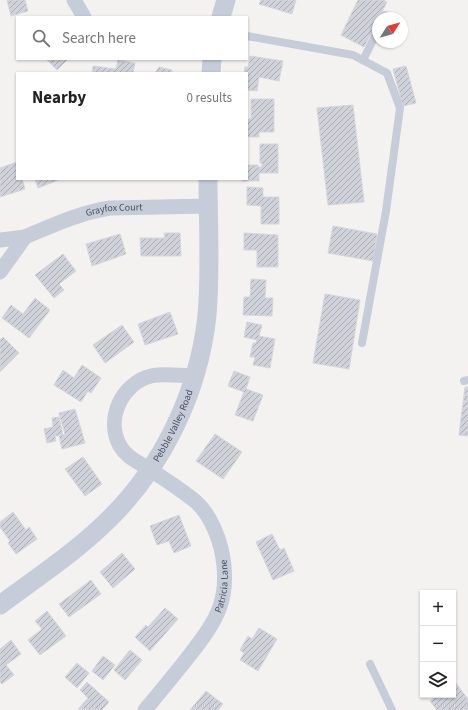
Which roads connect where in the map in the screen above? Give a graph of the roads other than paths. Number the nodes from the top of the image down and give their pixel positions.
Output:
1 (74, 0) edge
2 (226, 0) edge
3 (83, 16) edge
4 (221, 16) edge
5 (248, 36) edge
6 (372, 42) edge
7 (212, 60) edge
8 (363, 60) junction
9 (211, 72) edge
10 (208, 180) edge
11 (208, 206) junction
12 (25, 237) junction
13 (0, 240) edge
14 (0, 272) edge
15 (362, 343) dead end
16 (194, 376) junction
17 (150, 469) junction
18 (2, 599) edge
19 (370, 664) dead end
20 (145, 710) edge
21 (392, 710) edge

1 - 3 street
2 - 4 street
5 - 8 lane
6 - 8 lane
7 - 9 street
8 - 15 lane
10 - 11 street, Pebble Valley Road
11 - 12 street, Grayfox Court
11 - 16 street, Pebble Valley Road
12 - 13 street, Grayfox Court
12 - 14 street
16 - 17 street, Pebble Valley Road
16 - 17 street, Patricia Lane
17 - 18 street, Pebble Valley Road
17 - 20 street, Patricia Lane
19 - 21 lane

